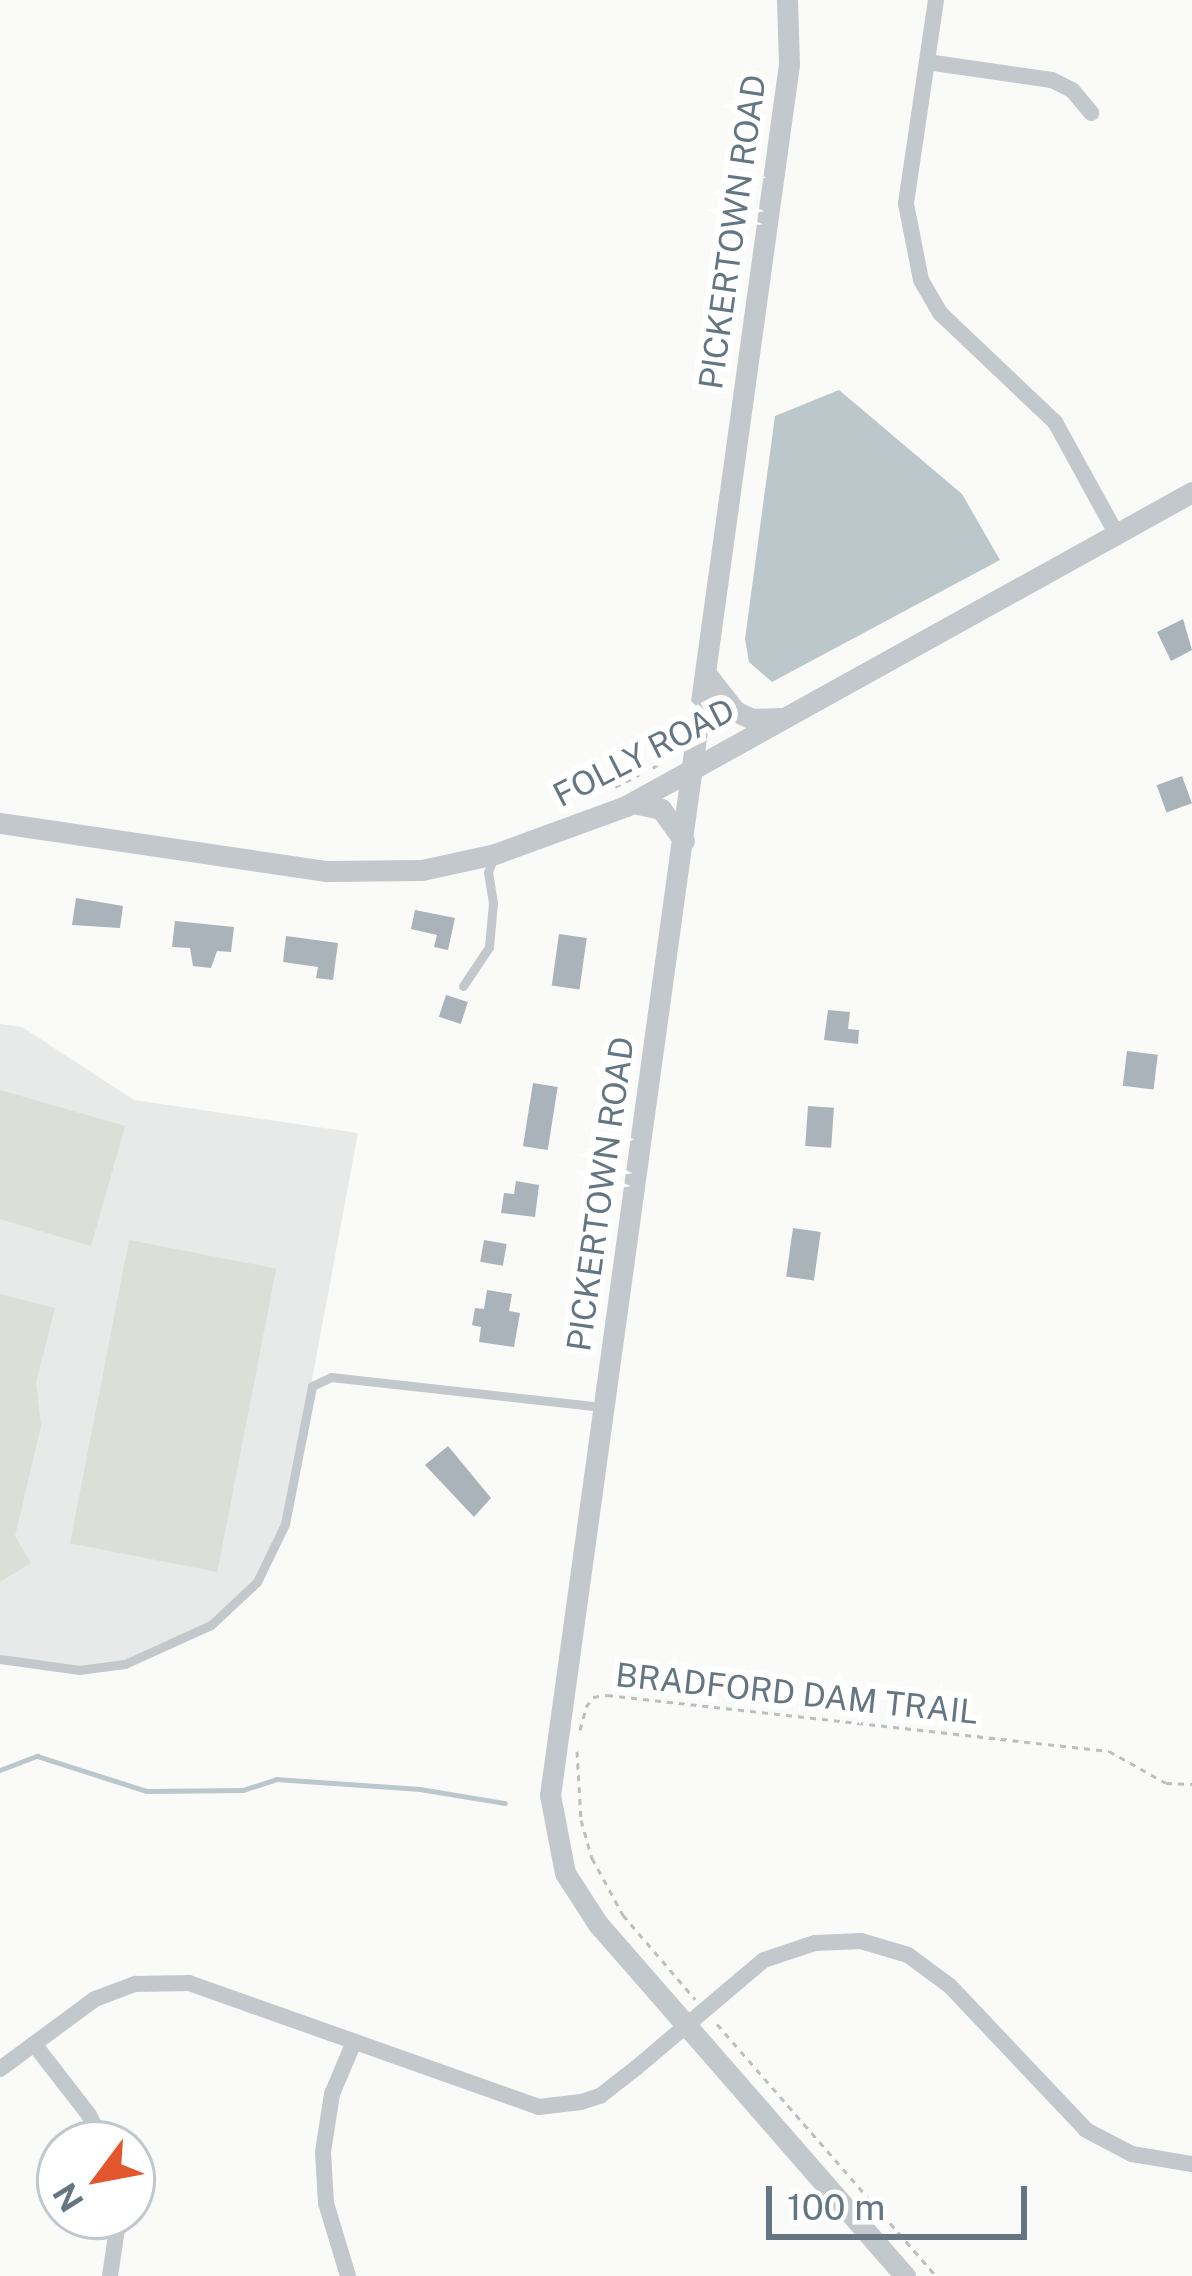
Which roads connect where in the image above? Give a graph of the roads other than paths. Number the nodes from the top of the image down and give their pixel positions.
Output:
1 (787, 0) edge
2 (936, 0) edge
3 (926, 62) junction
4 (1091, 113) dead end
5 (1192, 492) edge
6 (1116, 533) junction
7 (707, 674) junction
8 (786, 717) junction
9 (694, 769) junction
10 (633, 802) junction
11 (0, 823) edge
12 (684, 842) junction
13 (495, 854) junction
14 (464, 986) dead end
15 (604, 1407) junction
16 (0, 1659) edge
17 (684, 2028) junction
18 (354, 2042) junction
19 (34, 2044) junction
20 (0, 2069) edge
21 (91, 2120) edge
22 (1192, 2164) edge
23 (115, 2240) edge
24 (110, 2276) edge
25 (348, 2276) edge
26 (905, 2276) edge

1 - 7 street, PICKERTOWN ROAD
2 - 3 street
3 - 4 street
3 - 6 street
5 - 6 street, FOLLY ROAD
6 - 8 street, FOLLY ROAD
7 - 8 street
7 - 9 street, PICKERTOWN ROAD
8 - 9 street, FOLLY ROAD
9 - 10 street, FOLLY ROAD
9 - 12 street, PICKERTOWN ROAD
10 - 12 street
10 - 13 street, FOLLY ROAD
11 - 13 street, FOLLY ROAD
12 - 15 street, PICKERTOWN ROAD
13 - 14 lane
15 - 16 lane
15 - 17 street, PICKERTOWN ROAD
17 - 18 street
17 - 22 street
17 - 26 street, PICKERTOWN ROAD
18 - 19 street
18 - 25 street
19 - 20 street
19 - 21 street
23 - 24 street

